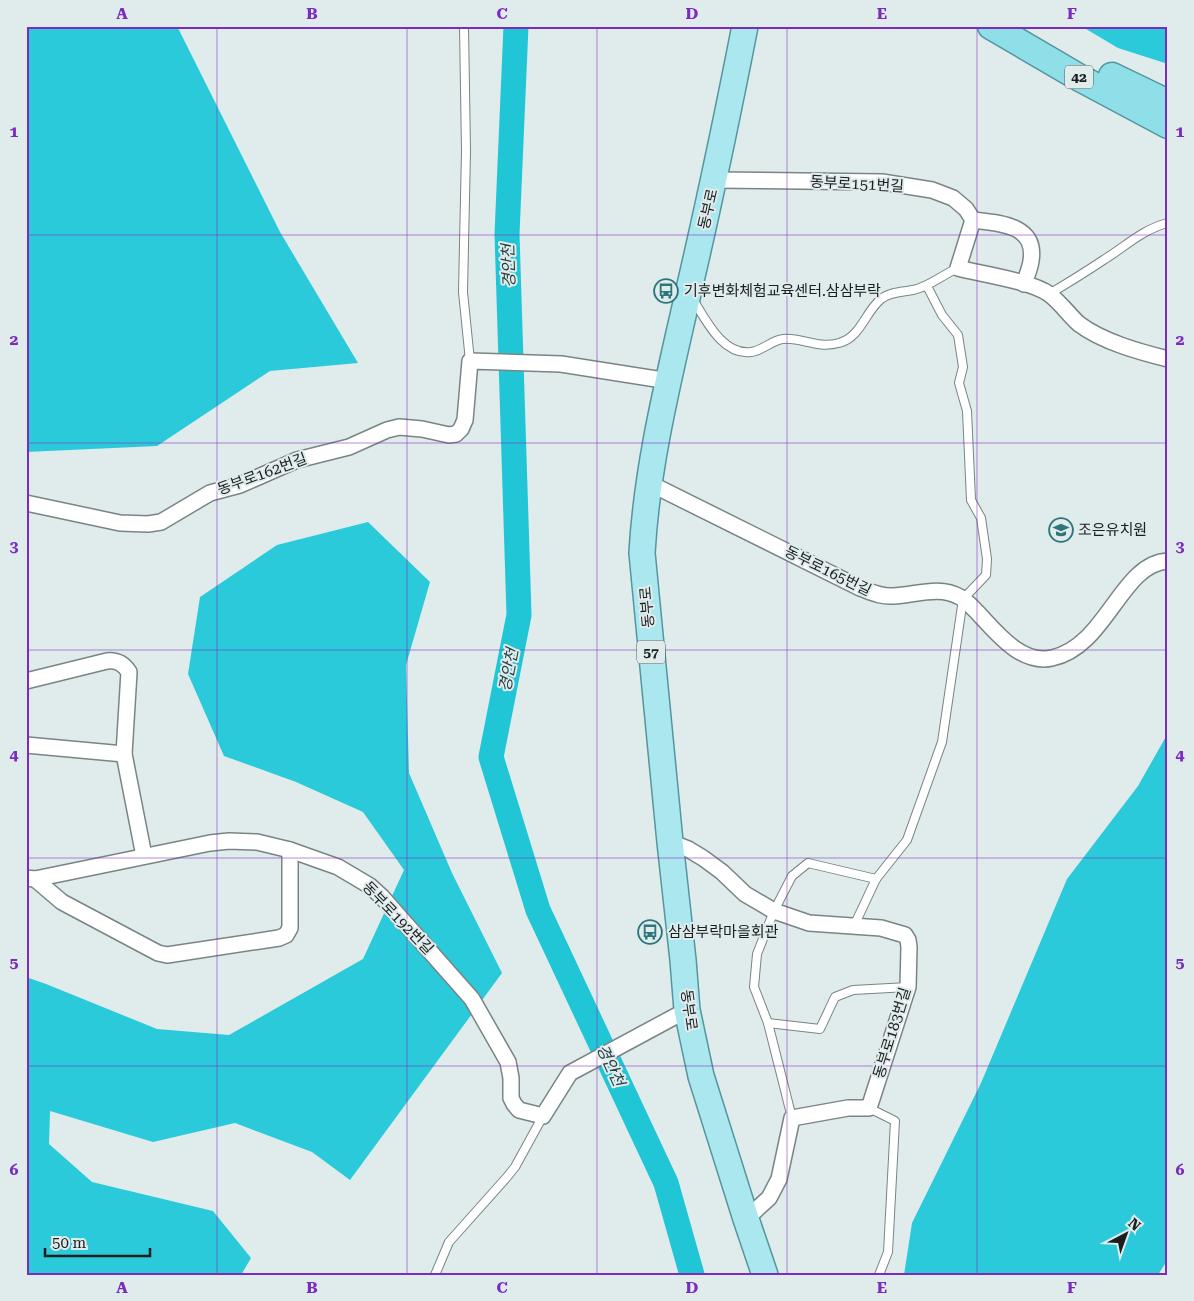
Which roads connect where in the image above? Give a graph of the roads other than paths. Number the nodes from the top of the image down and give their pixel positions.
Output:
1 (464, 26) edge
2 (729, 26) edge
3 (745, 26) edge
4 (992, 26) edge
5 (1025, 26) edge
6 (1168, 103) edge
7 (1168, 124) edge
8 (714, 180) junction
9 (972, 220) junction
10 (1168, 222) edge
11 (958, 268) junction
12 (1024, 284) junction
13 (927, 286) junction
14 (689, 292) junction
15 (1049, 294) junction
16 (1168, 359) edge
17 (470, 361) junction
18 (666, 380) junction
19 (649, 483) junction
20 (26, 503) edge
21 (1168, 561) edge
22 (963, 599) junction
23 (26, 681) edge
24 (26, 745) edge
25 (124, 754) junction
26 (670, 842) junction
27 (290, 850) junction
28 (144, 856) junction
29 (31, 879) edge
30 (876, 879) junction
31 (774, 911) junction
32 (854, 926) junction
33 (908, 987) junction
34 (683, 1012) junction
35 (768, 1023) junction
36 (869, 1108) junction
37 (543, 1116) junction
38 (792, 1118) junction
39 (746, 1219) junction
40 (434, 1275) edge
41 (755, 1275) edge
42 (765, 1275) edge
43 (879, 1275) edge

1 - 17 lane
2 - 18 main road
3 - 8 main road, 동부로 / 57
4 - 7 highway, 42
5 - 6 highway, 42
8 - 9 street, 동부로151번길
8 - 14 main road, 동부로 / 57
9 - 11 street
9 - 12 street
10 - 15 lane
11 - 12 street
11 - 13 lane
12 - 15 street
13 - 14 lane
13 - 22 lane
14 - 18 main road, 동부로 / 57
15 - 16 street
17 - 18 street
17 - 20 street, 동부로162번길
18 - 19 main road, 동부로 / 57
18 - 34 main road
19 - 22 street, 동부로165번길
19 - 26 main road, 동부로 / 57
21 - 22 street, 동부로165번길
22 - 30 lane
23 - 25 street
24 - 25 street
25 - 28 street
26 - 31 street, 동부로183번길
26 - 34 main road, 동부로 / 57
27 - 28 street, 동부로192번길
27 - 29 street
27 - 37 street, 동부로192번길
28 - 29 street, 동부로192번길
30 - 31 lane
30 - 32 lane
31 - 32 street, 동부로183번길
31 - 35 lane
32 - 33 street, 동부로183번길
33 - 35 lane
33 - 36 street, 동부로183번길
34 - 37 street
34 - 39 main road, 동부로 / 57
34 - 41 main road
35 - 38 lane
36 - 38 street
36 - 43 lane
37 - 40 lane
38 - 39 street
39 - 42 main road, 동부로 / 57

